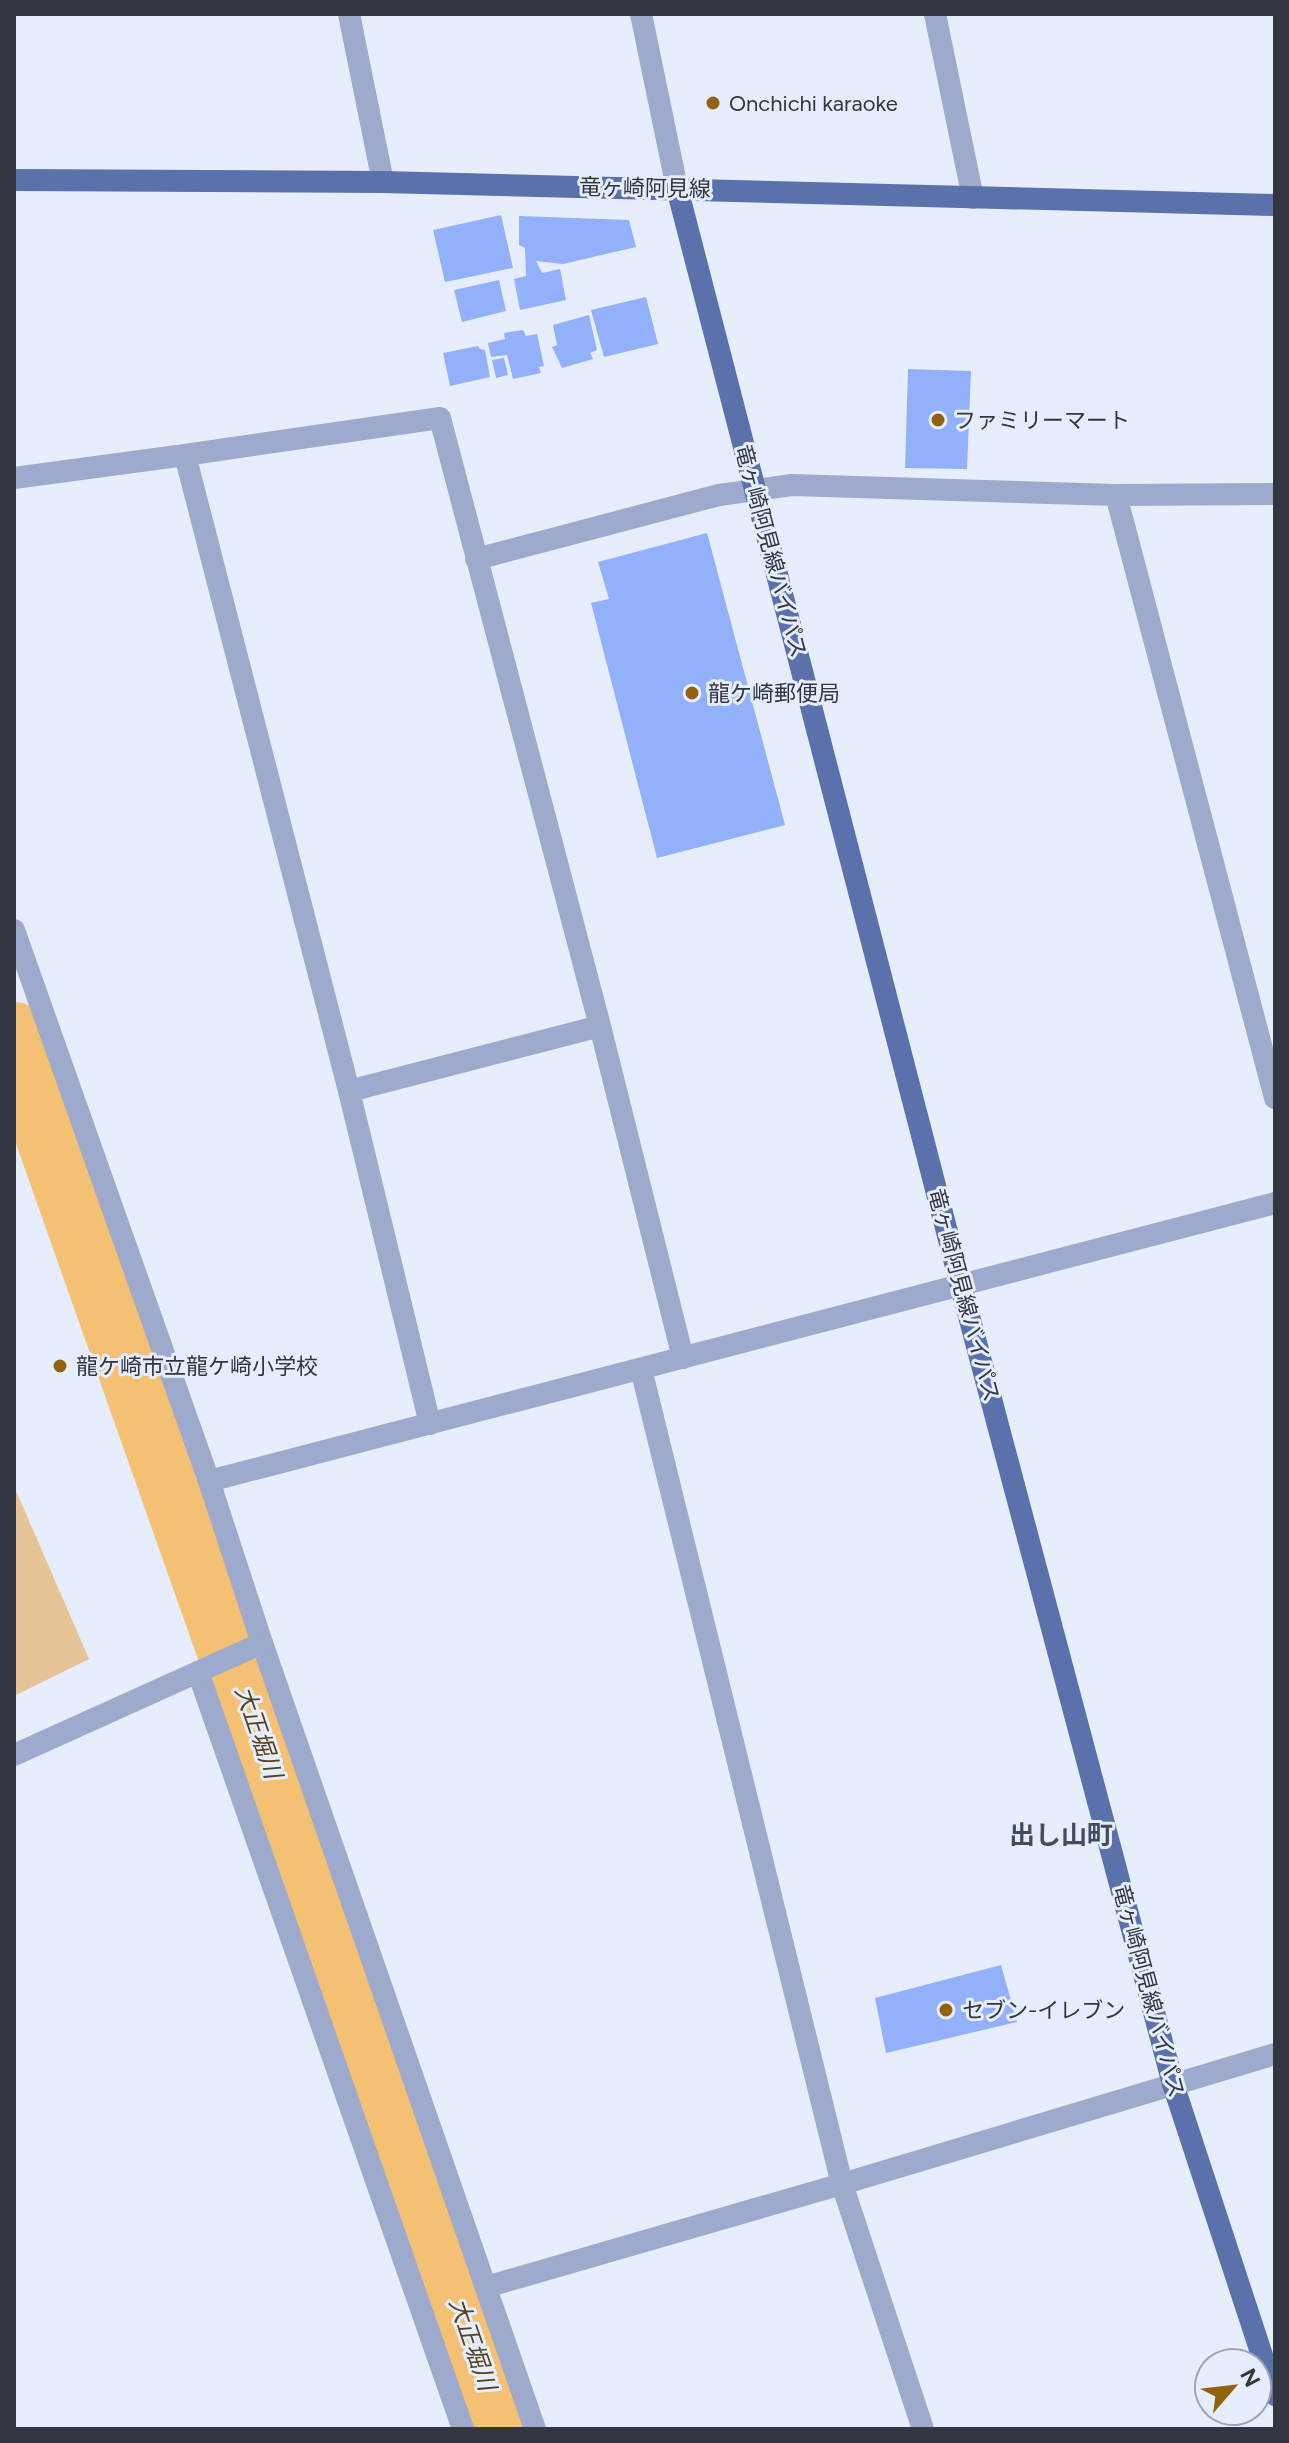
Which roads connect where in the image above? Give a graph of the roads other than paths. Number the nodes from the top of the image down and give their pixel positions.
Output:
1 (349, 14) edge
2 (641, 14) edge
3 (935, 14) edge
4 (14, 180) edge
5 (383, 182) junction
6 (677, 188) junction
7 (973, 198) junction
8 (1275, 205) edge
9 (185, 455) junction
10 (14, 478) edge
11 (756, 490) junction
12 (1275, 494) edge
13 (1116, 495) junction
14 (476, 559) junction
15 (14, 930) edge
16 (600, 1026) junction
17 (349, 1091) junction
18 (1275, 1098) edge
19 (1275, 1203) edge
20 (961, 1286) junction
21 (683, 1358) junction
22 (641, 1369) junction
23 (430, 1424) junction
24 (209, 1481) junction
25 (262, 1643) junction
26 (198, 1672) junction
27 (14, 1755) edge
28 (1275, 2054) edge
29 (1173, 2084) junction
30 (842, 2184) junction
31 (486, 2287) junction
32 (1275, 2395) edge
33 (463, 2429) edge
34 (535, 2429) edge
35 (923, 2429) edge

1 - 5 street
2 - 6 street
3 - 7 street
4 - 5 main road, 竜ヶ崎阿見線
5 - 6 main road, 竜ヶ崎阿見線
6 - 7 main road, 竜ヶ崎阿見線
6 - 11 main road, 竜ヶ崎阿見線バイパス
7 - 8 main road, 竜ヶ崎阿見線
9 - 10 street
9 - 14 street
9 - 17 street
11 - 13 street
11 - 14 street
11 - 20 main road, 竜ヶ崎阿見線バイパス
12 - 13 street
13 - 18 street
14 - 16 street
15 - 24 street
16 - 17 street
16 - 21 street
17 - 23 street
19 - 20 street
20 - 21 street
20 - 29 main road, 竜ヶ崎阿見線バイパス
21 - 22 street
22 - 23 street
22 - 30 street
23 - 24 street
24 - 25 street
25 - 26 street
25 - 31 street
26 - 27 street
26 - 33 street
28 - 29 street
29 - 30 street
29 - 32 main road, 竜ヶ崎阿見線バイパス
30 - 31 street
30 - 35 street
31 - 34 street

